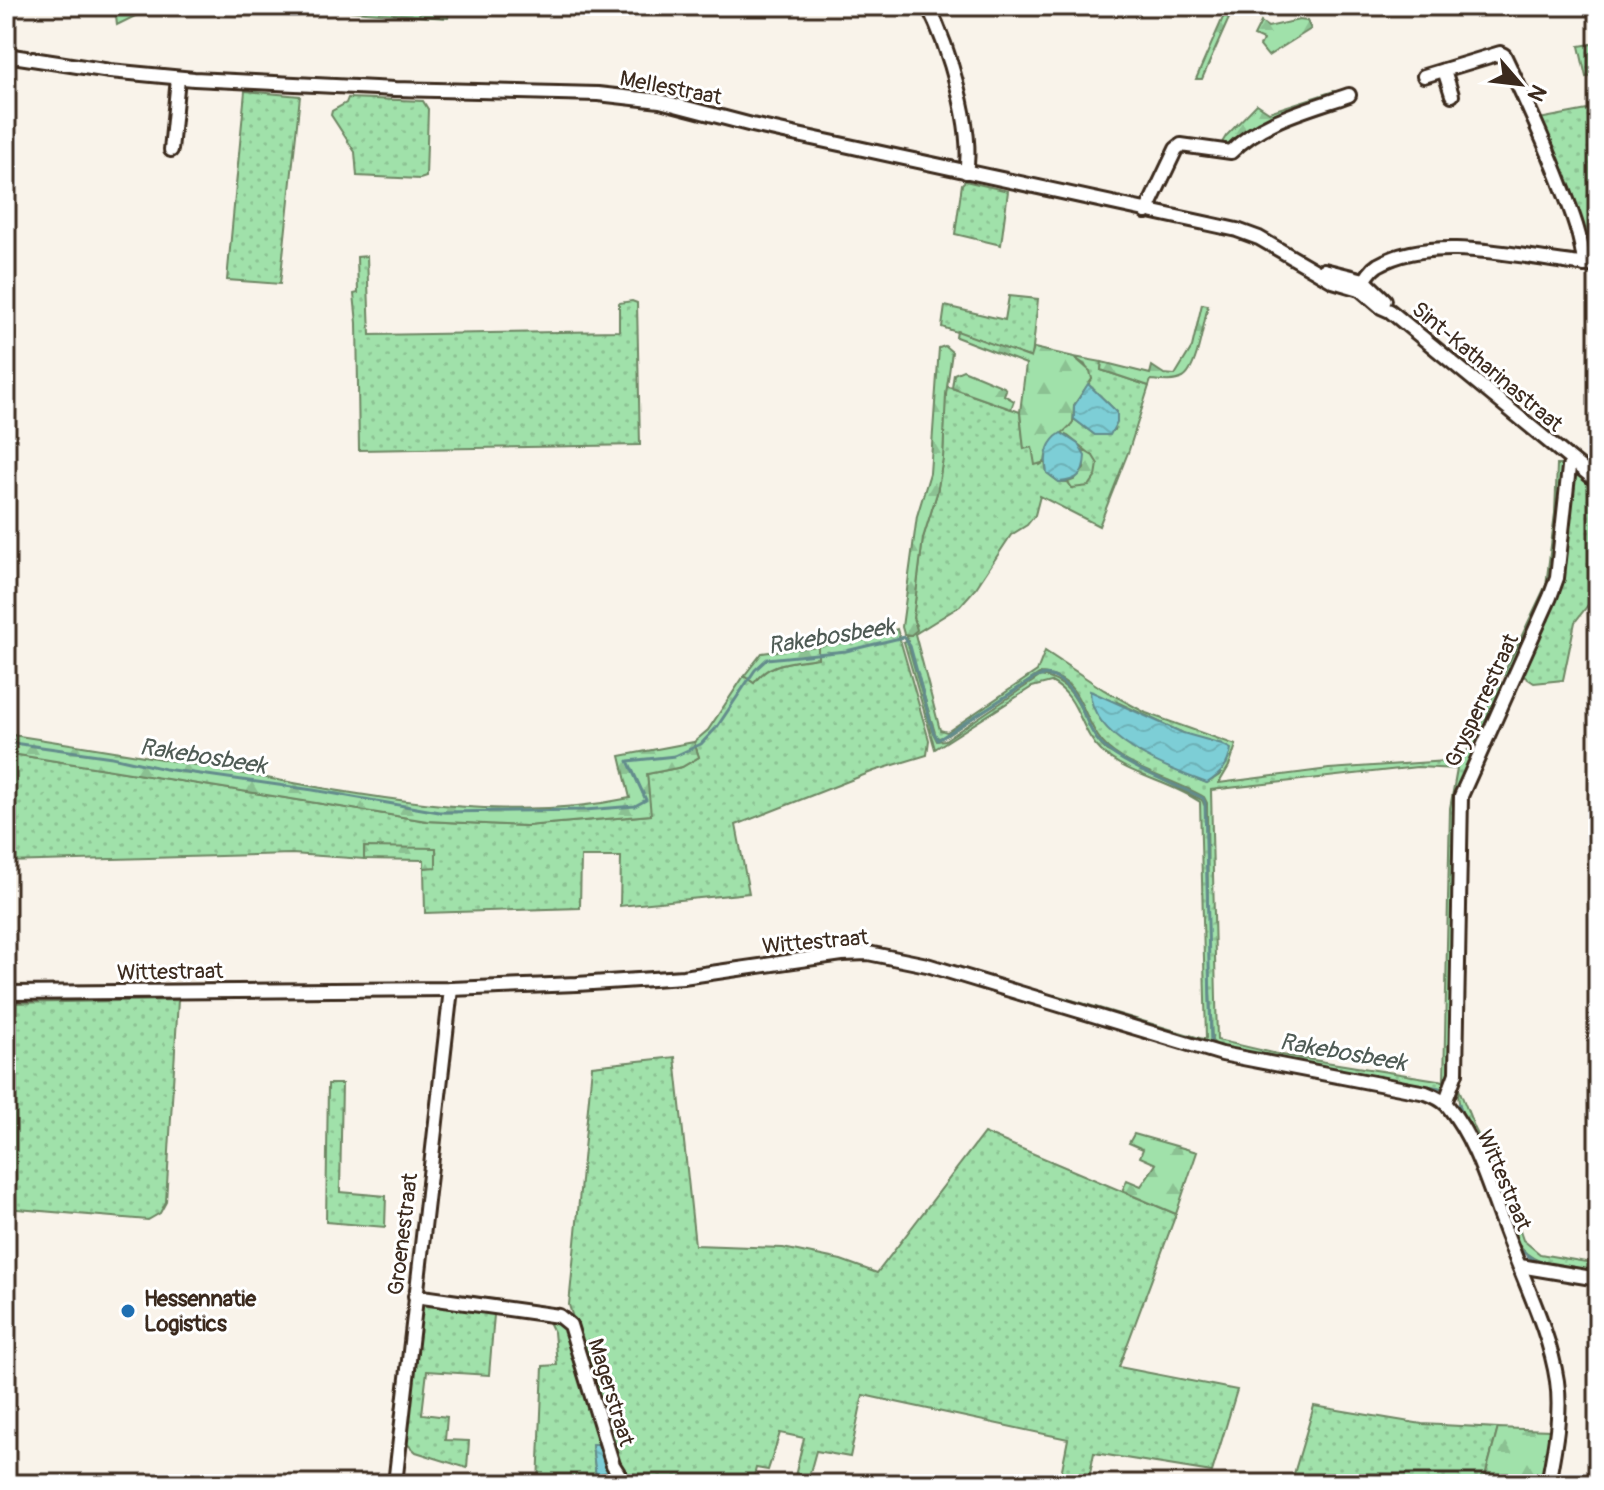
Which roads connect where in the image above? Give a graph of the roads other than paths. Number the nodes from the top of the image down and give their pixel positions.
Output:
1 (928, 6) edge
2 (6, 55) edge
3 (1444, 70) junction
4 (1424, 76) dead end
5 (178, 78) junction
6 (1349, 95) dead end
7 (1452, 95) dead end
8 (171, 150) dead end
9 (966, 172) junction
10 (1146, 212) junction
11 (1584, 265) junction
12 (1598, 266) edge
13 (1362, 285) junction
14 (1573, 462) junction
15 (1598, 482) edge
16 (451, 989) junction
17 (6, 993) edge
18 (1445, 1103) junction
19 (1520, 1266) junction
20 (1598, 1279) edge
21 (415, 1296) junction
22 (395, 1484) edge
23 (625, 1484) edge
24 (1548, 1484) edge

1 - 9 street
2 - 5 street, Mellestraat
3 - 4 street
3 - 7 street
3 - 11 street
5 - 8 street
5 - 9 street, Mellestraat
6 - 10 street
9 - 10 street, Mellestraat
10 - 13 street, Mellestraat
11 - 12 street
11 - 13 street
13 - 14 street, Sint-Katharinastraat
14 - 15 street, Sint-Katharinastraat
14 - 18 street, Grysperrestraat
16 - 17 street, Wittestraat
16 - 18 street, Wittestraat
16 - 21 street, Groenestraat
18 - 19 street, Wittestraat
19 - 20 street, Wittestraat
19 - 24 street
21 - 22 street, Groenestraat
21 - 23 street, Magerstraat

